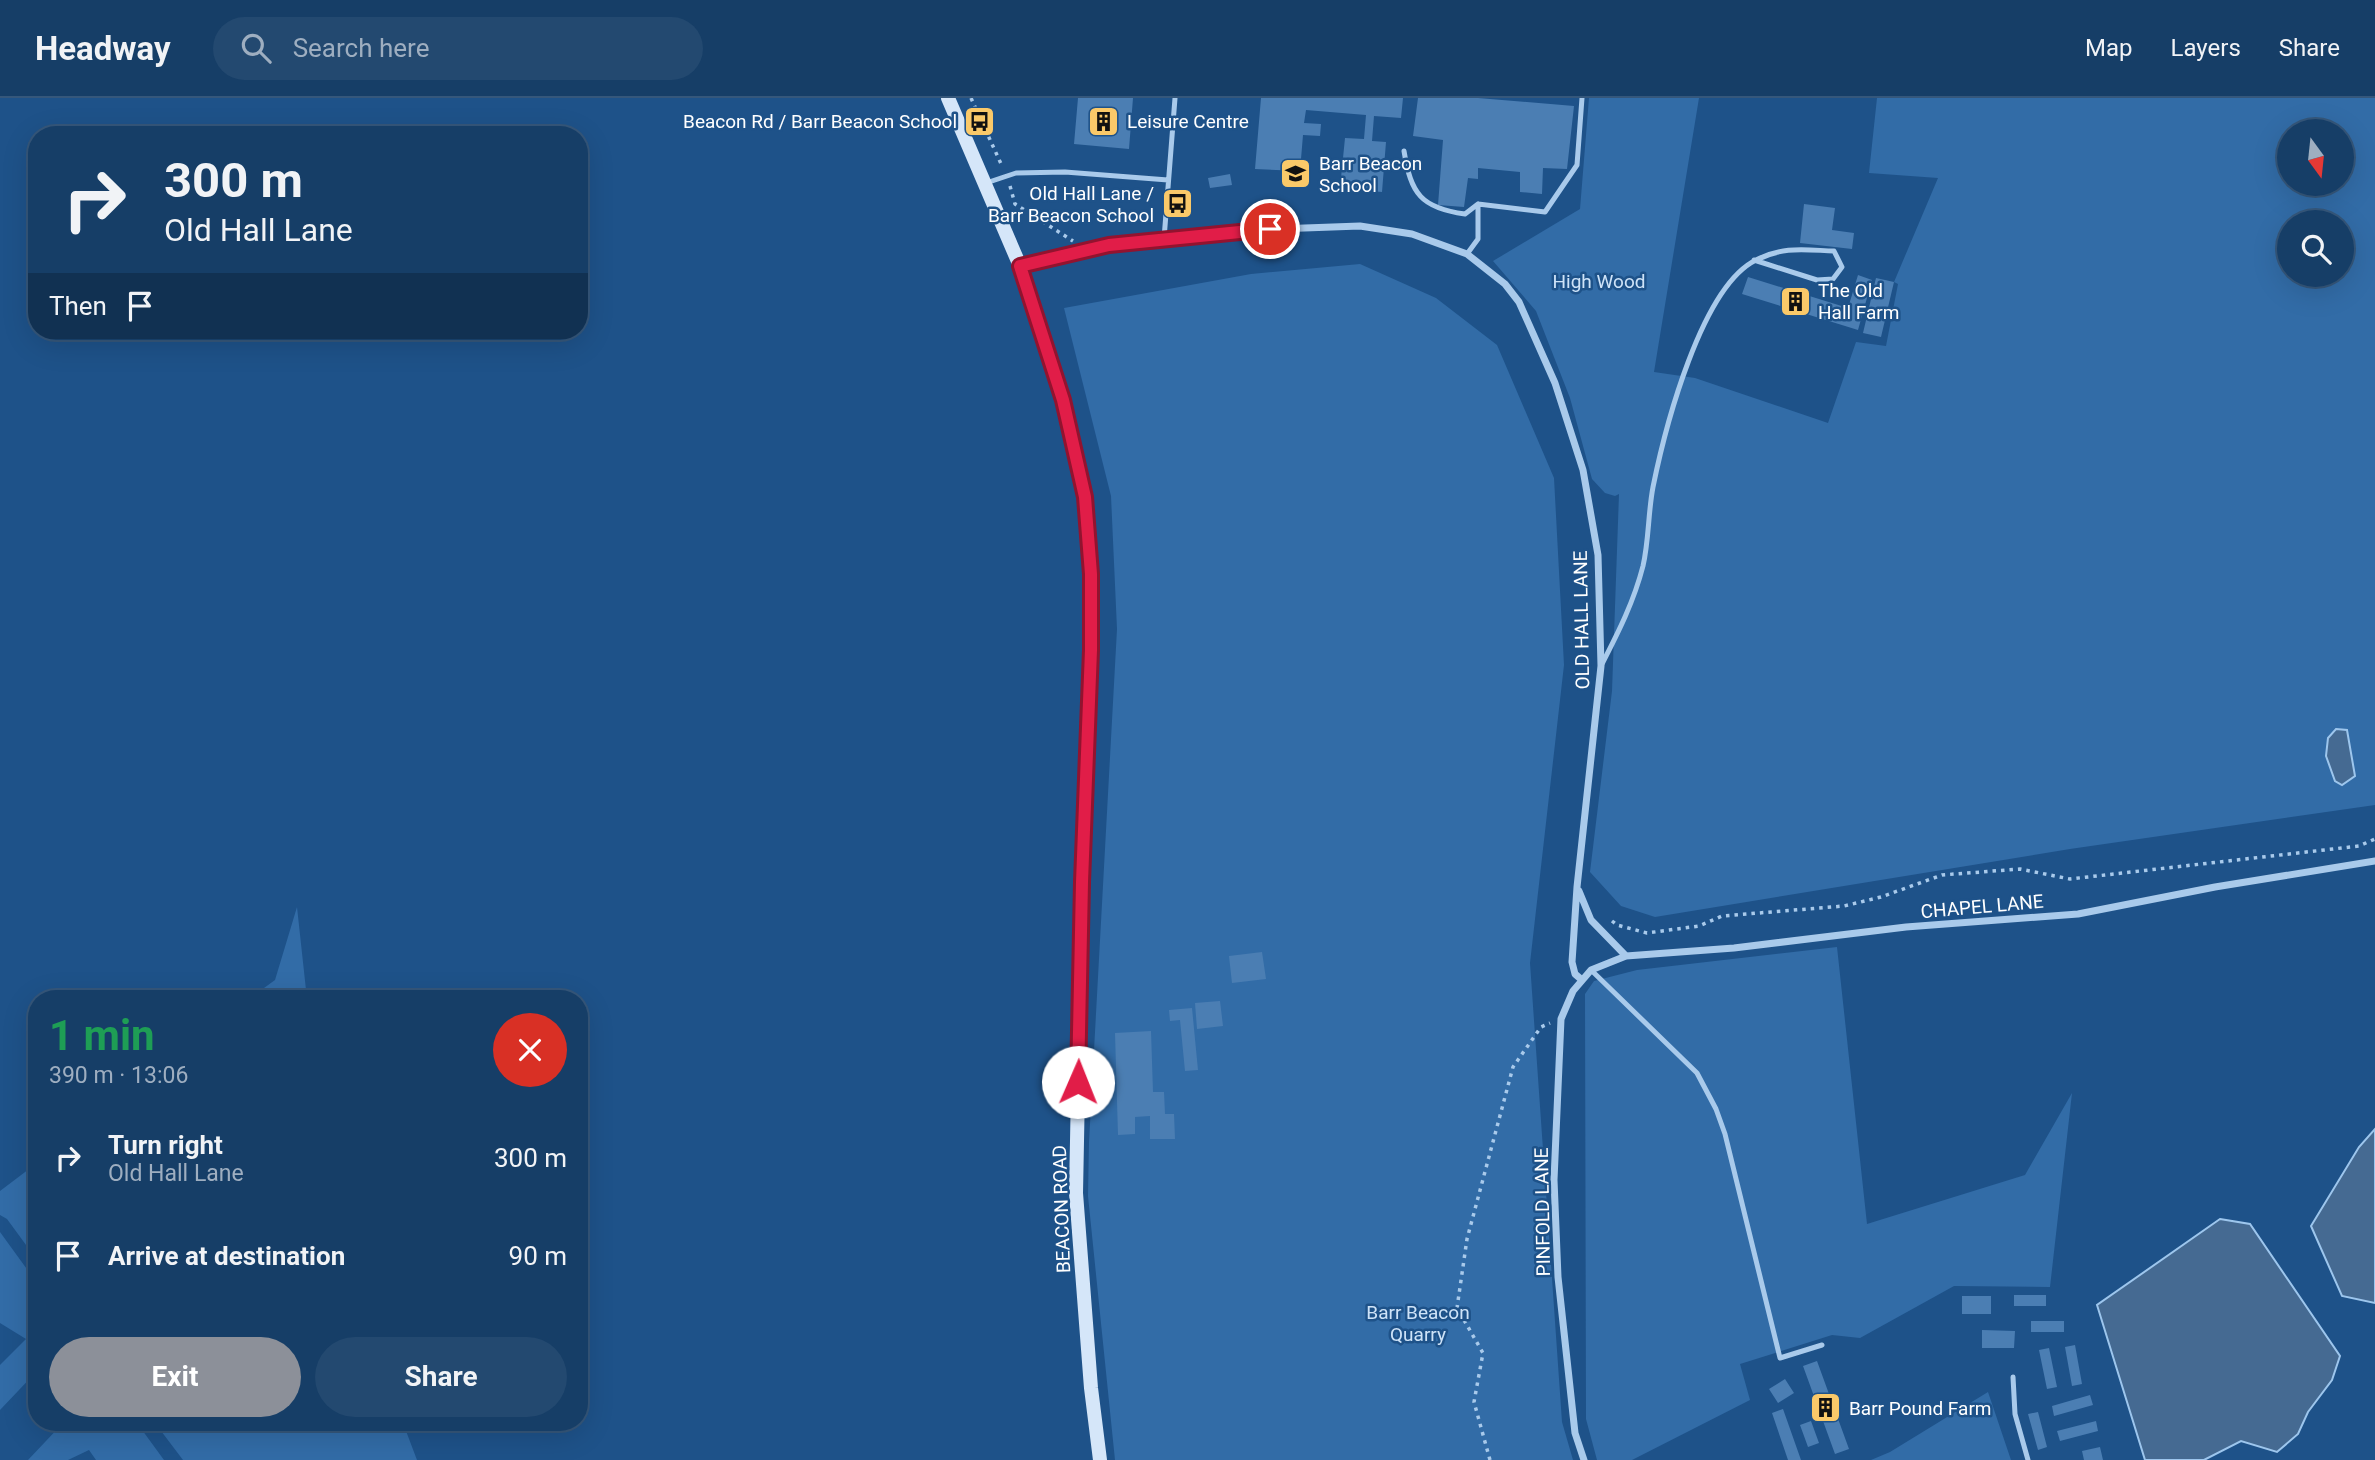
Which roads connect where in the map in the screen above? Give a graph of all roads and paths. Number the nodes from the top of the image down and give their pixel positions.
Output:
1 (948, 98) edge
2 (971, 98) edge
3 (1174, 98) edge
4 (1582, 98) edge
5 (1404, 151) dead end
6 (1007, 176) junction
7 (1168, 180) junction
8 (986, 183) junction
9 (1478, 204) junction
10 (1164, 239) junction
11 (1086, 250) junction
12 (1467, 254) junction
13 (1754, 260) junction
14 (1020, 266) junction
15 (1601, 666) junction
16 (2375, 839) edge
17 (2375, 861) edge
18 (1577, 887) junction
19 (1606, 917) dead end
20 (1626, 956) junction
21 (1591, 970) junction
22 (1582, 980) junction
23 (1561, 1019) junction
24 (1822, 1345) dead end
25 (2013, 1377) dead end
26 (1100, 1460) edge
27 (1490, 1460) edge
28 (1584, 1460) edge
29 (2028, 1460) edge

1 - 8 main road, BEACON ROAD
2 - 6 path
3 - 7 lane
4 - 9 lane
5 - 9 lane
6 - 7 lane
6 - 8 lane
6 - 11 path
7 - 10 lane
8 - 14 main road, BEACON ROAD
9 - 12 lane
10 - 11 street, OLD HALL LANE
10 - 12 street, OLD HALL LANE
11 - 14 street, OLD HALL LANE
12 - 15 street, OLD HALL LANE
13 - 13 lane
13 - 15 lane
14 - 26 main road, BEACON ROAD
15 - 18 street, OLD HALL LANE
16 - 19 path
17 - 20 street, CHAPEL LANE
18 - 20 street, OLD HALL LANE
18 - 22 street, OLD HALL LANE
20 - 21 street, CHAPEL LANE
21 - 22 street, PINFOLD LANE
21 - 24 lane
22 - 23 street, PINFOLD LANE
23 - 27 path
23 - 28 street, PINFOLD LANE
25 - 29 lane

